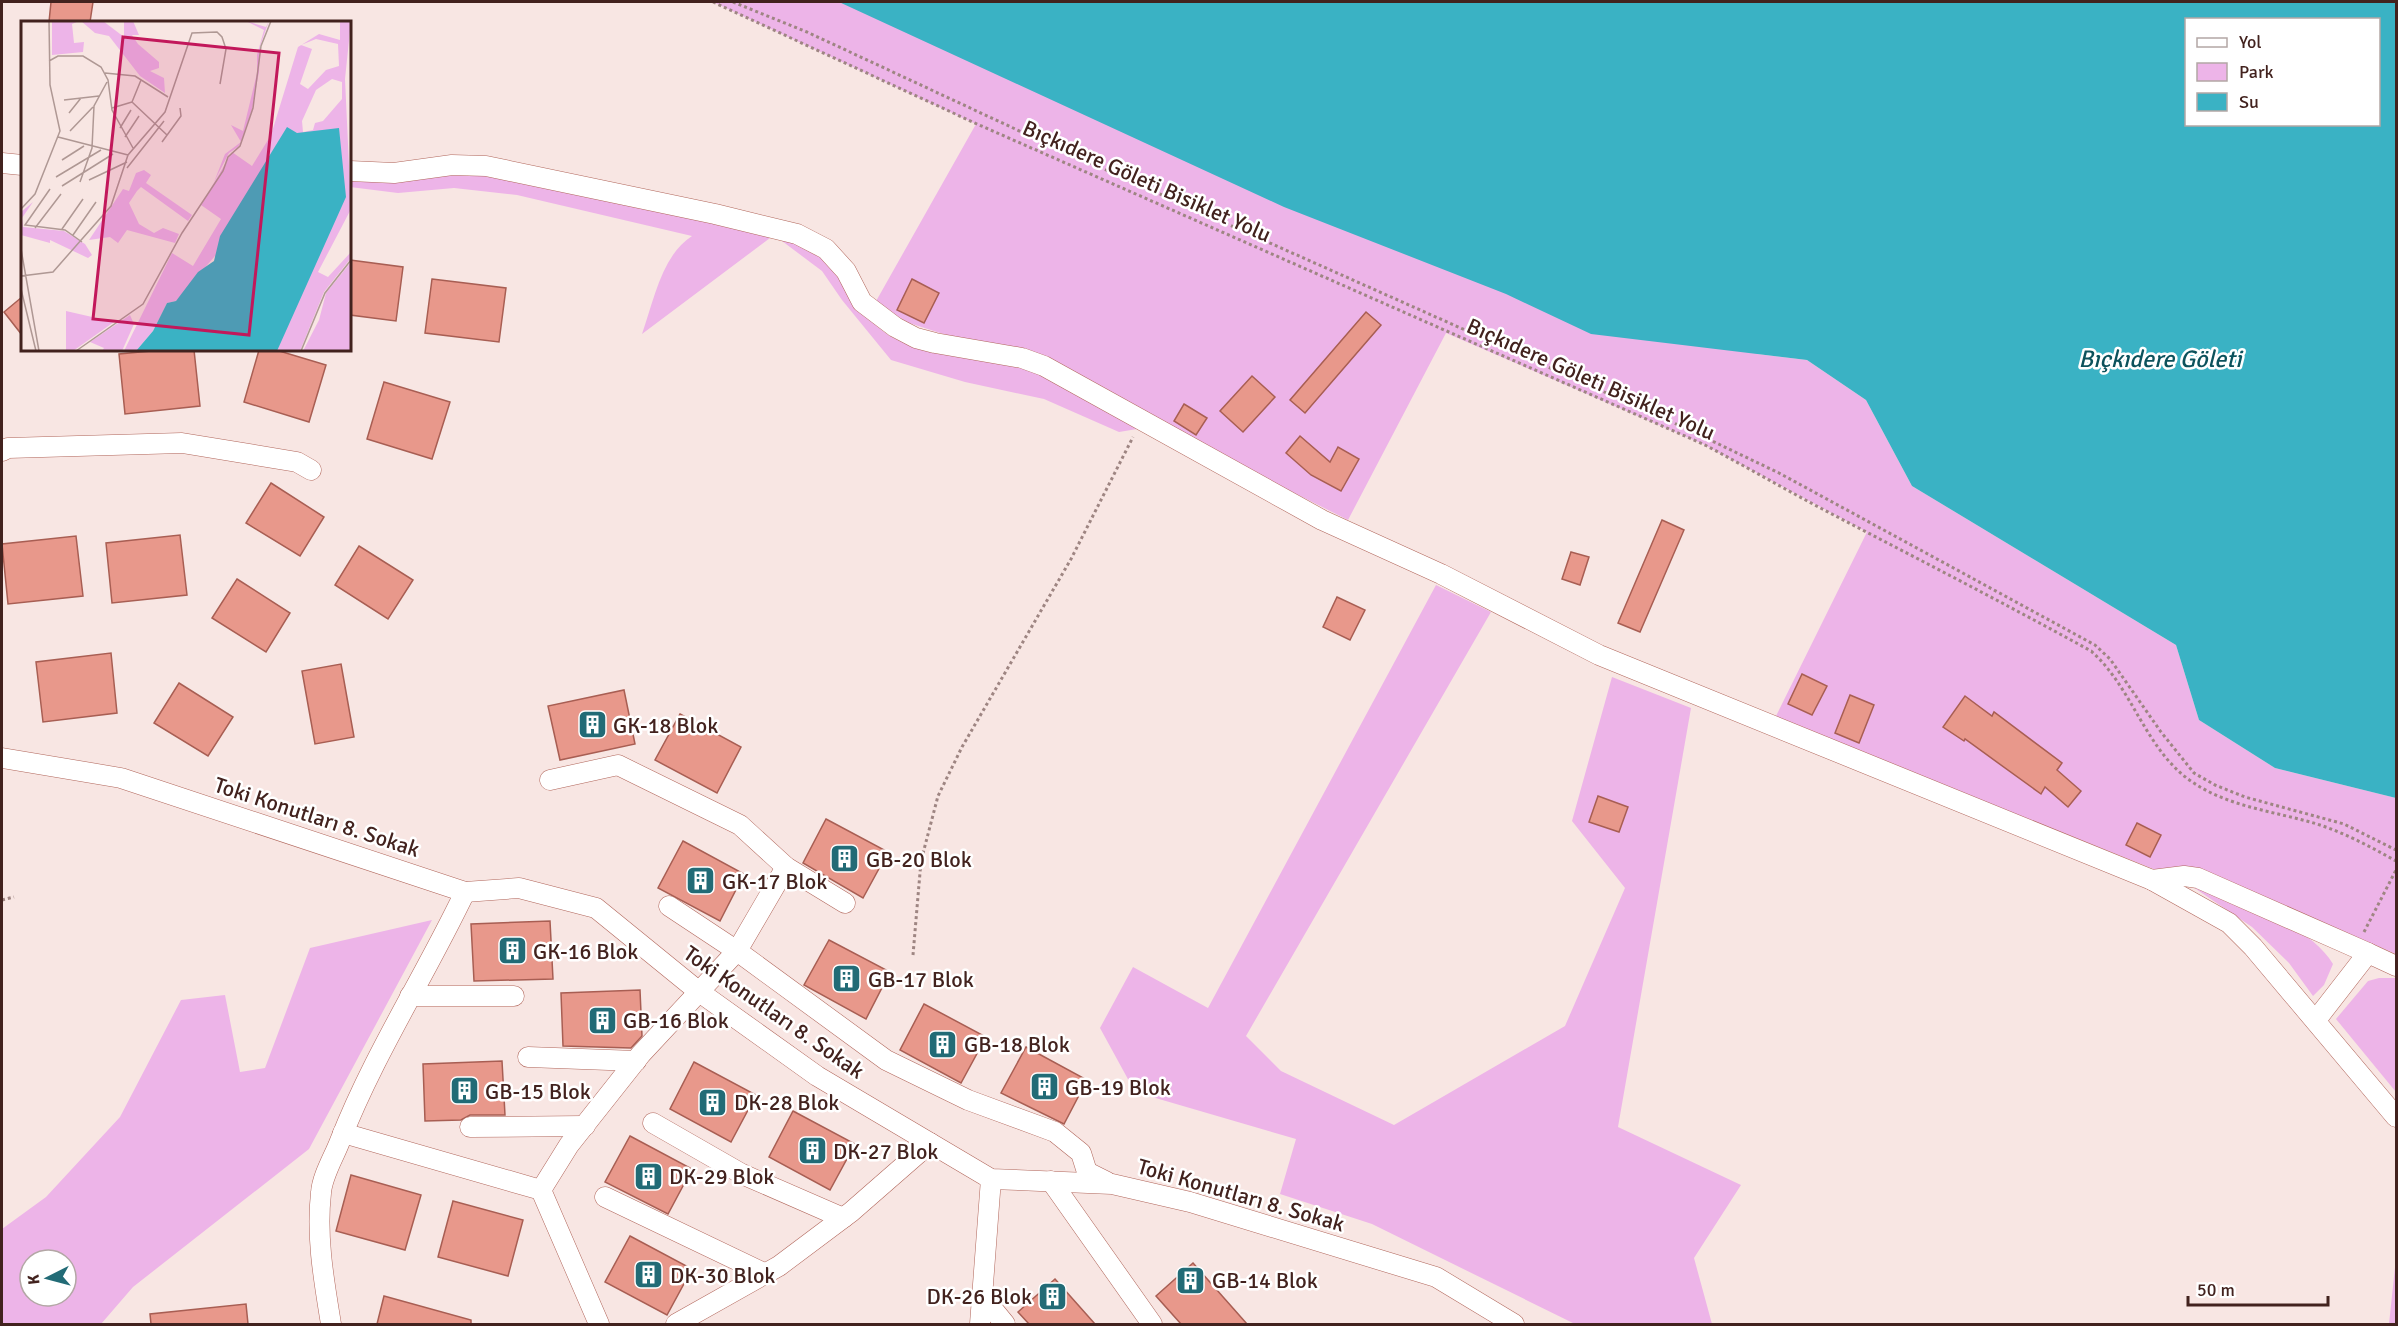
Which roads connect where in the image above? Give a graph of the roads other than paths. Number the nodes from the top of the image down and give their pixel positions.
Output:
1 (2, 163) edge
2 (21, 165) edge
3 (351, 171) edge
4 (2, 451) edge
5 (311, 470) dead end
6 (2, 758) edge
7 (550, 780) dead end
8 (786, 867) junction
9 (2152, 880) junction
10 (465, 892) junction
11 (845, 903) dead end
12 (669, 906) dead end
13 (737, 951) junction
14 (2362, 951) junction
15 (2397, 966) edge
16 (698, 991) junction
17 (410, 996) junction
18 (514, 996) dead end
19 (2316, 1020) junction
20 (528, 1058) dead end
21 (636, 1061) junction
22 (2397, 1117) edge
23 (653, 1123) dead end
24 (585, 1126) junction
25 (470, 1127) dead end
26 (343, 1133) junction
27 (930, 1143) junction
28 (991, 1179) junction
29 (1051, 1181) junction
30 (1112, 1184) junction
31 (541, 1190) junction
32 (605, 1197) dead end
33 (843, 1218) junction
34 (766, 1274) junction
35 (982, 1296) junction
36 (331, 1324) edge
37 (598, 1324) edge
38 (676, 1324) edge
39 (980, 1324) edge
40 (1005, 1324) edge
41 (1152, 1324) edge
42 (1514, 1324) edge

1 - 2 street
3 - 9 street
4 - 5 street
6 - 10 street, Toki Konutları 8. Sokak
7 - 8 street
8 - 11 street
8 - 13 street
9 - 14 street
9 - 19 street
10 - 16 street, Toki Konutları 8. Sokak
10 - 17 street
12 - 13 street
13 - 16 street
13 - 30 street
14 - 15 street
14 - 19 street
16 - 21 street
16 - 27 street, Toki Konutları 8. Sokak
17 - 18 street
17 - 26 street
19 - 22 street
20 - 21 street
21 - 24 street
23 - 33 street
24 - 25 street
24 - 31 street
26 - 31 street
26 - 36 street
27 - 28 street, Toki Konutları 8. Sokak
27 - 33 street
28 - 29 street, Toki Konutları 8. Sokak
28 - 35 street
29 - 30 street, Toki Konutları 8. Sokak
29 - 41 street
30 - 42 street, Toki Konutları 8. Sokak
31 - 37 street
32 - 34 street
33 - 34 street
34 - 38 street
35 - 39 street
35 - 40 street

